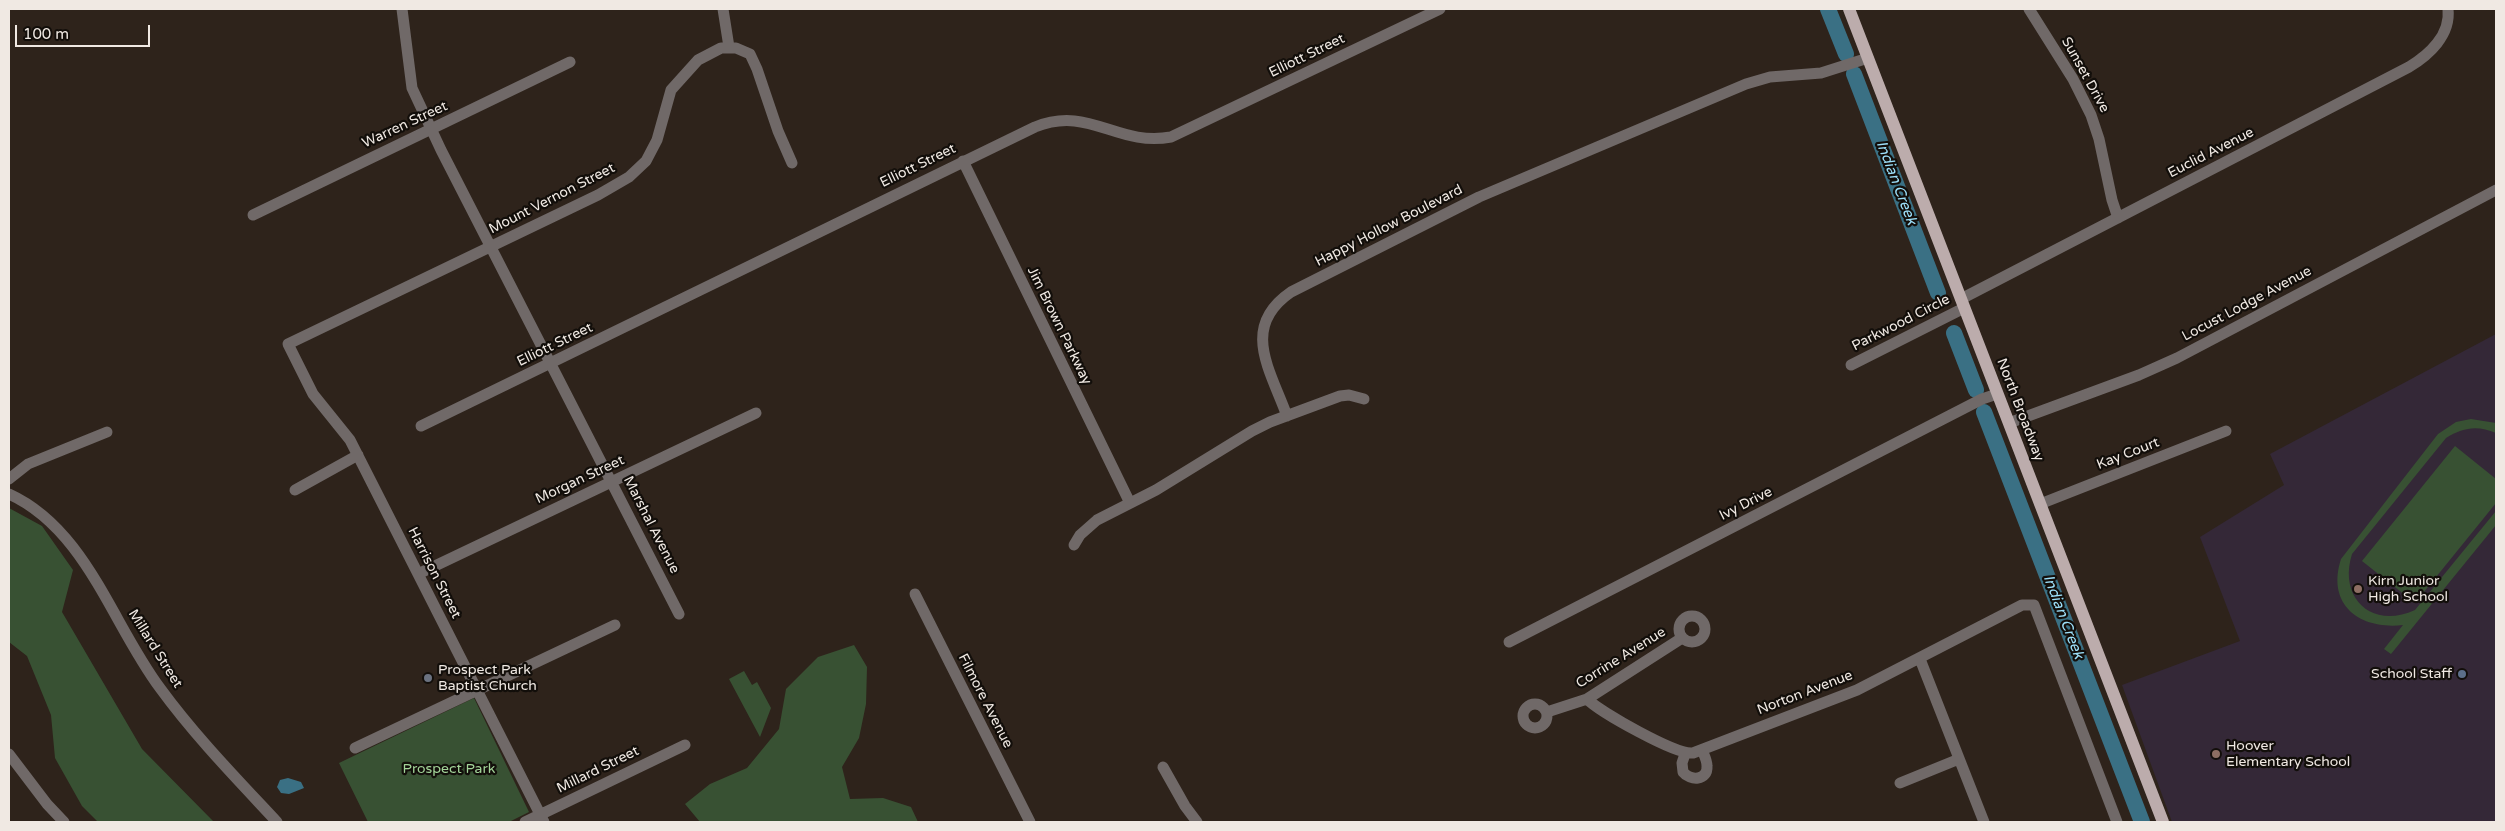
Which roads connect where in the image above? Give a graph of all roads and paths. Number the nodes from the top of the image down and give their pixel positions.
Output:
1 (402, 9) edge
2 (723, 9) edge
3 (1440, 9) edge
4 (1849, 9) edge
5 (2029, 9) edge
6 (2448, 9) edge
7 (729, 47) junction
8 (1868, 58) junction
9 (570, 62) dead end
10 (432, 130) junction
11 (963, 161) junction
12 (792, 163) dead end
13 (2496, 180) edge
14 (2494, 195) edge
15 (253, 215) dead end
16 (2118, 218) junction
17 (491, 247) junction
18 (1962, 303) junction
19 (288, 344) joint
20 (551, 364) junction
21 (1851, 365) dead end
22 (1997, 394) junction
23 (1364, 399) dead end
24 (756, 413) dead end
25 (1287, 416) junction
26 (2009, 423) junction
27 (422, 426) dead end
28 (107, 432) dead end
29 (2226, 432) dead end
30 (358, 455) junction
31 (9, 479) edge
32 (612, 482) junction
33 (295, 490) dead end
34 (9, 494) edge
35 (1130, 503) junction
36 (2040, 504) junction
37 (1074, 545) dead end
38 (418, 574) junction
39 (914, 594) dead end
40 (679, 614) dead end
41 (615, 625) dead end
42 (1682, 638) dead end
43 (1509, 642) dead end
44 (1920, 659) junction
45 (477, 690) junction
46 (1587, 699) junction
47 (1547, 712) dead end
48 (685, 745) dead end
49 (355, 748) dead end
50 (1702, 750) junction
51 (9, 754) edge
52 (1685, 754) junction
53 (1959, 759) junction
54 (1163, 767) dead end
55 (1900, 783) dead end
56 (542, 818) edge
57 (64, 822) edge
58 (277, 822) edge
59 (525, 822) edge
60 (1030, 822) edge
61 (1197, 822) edge
62 (1984, 822) edge
63 (2117, 822) edge
64 (2163, 822) edge

1 - 10 street, Marshal Avenue
2 - 7 street
3 - 11 street, Elliott Street
4 - 8 main road, North Broadway
5 - 16 street, Sunset Drive
6 - 16 street, Euclid Avenue
7 - 12 street
7 - 17 street, Mount Vernon Street
8 - 18 main road, North Broadway
8 - 25 street, Happy Hollow Boulevard
9 - 10 street, Warren Street
10 - 15 street, Warren Street
10 - 17 street, Marshal Avenue
11 - 20 street, Elliott Street
11 - 35 street, Jim Brown Parkway
13 - 14 street, Locust Lodge Avenue
14 - 26 street, Locust Lodge Avenue
16 - 18 street, Euclid Avenue
17 - 19 street, Mount Vernon Street
17 - 20 street, Marshal Avenue
18 - 21 street, Parkwood Circle
18 - 22 main road, North Broadway
19 - 30 street, Harrison Street
20 - 27 street, Elliott Street
20 - 32 street, Marshal Avenue
22 - 26 main road, North Broadway
22 - 43 street, Ivy Drive
23 - 25 street
24 - 32 street, Morgan Street
25 - 35 street
26 - 36 main road, North Broadway
28 - 31 street
29 - 36 street, Kay Court
30 - 33 street
30 - 38 street, Harrison Street
32 - 38 street, Morgan Street
32 - 40 street, Marshal Avenue
34 - 58 street, Millard Street
35 - 37 street
36 - 64 main road, North Broadway
38 - 45 street, Harrison Street
39 - 60 street, Filmore Avenue
41 - 45 street
42 - 46 street, Corrine Avenue
44 - 50 street, Norton Avenue
44 - 53 street
44 - 63 street, Norton Avenue
45 - 49 street
45 - 56 street, Harrison Street
46 - 47 street, Corrine Avenue
46 - 52 street
48 - 56 street, Millard Street
50 - 52 street, Norton Avenue
50 - 52 street
51 - 57 street
53 - 55 street
53 - 62 street
54 - 61 street
56 - 59 street, Millard Street

